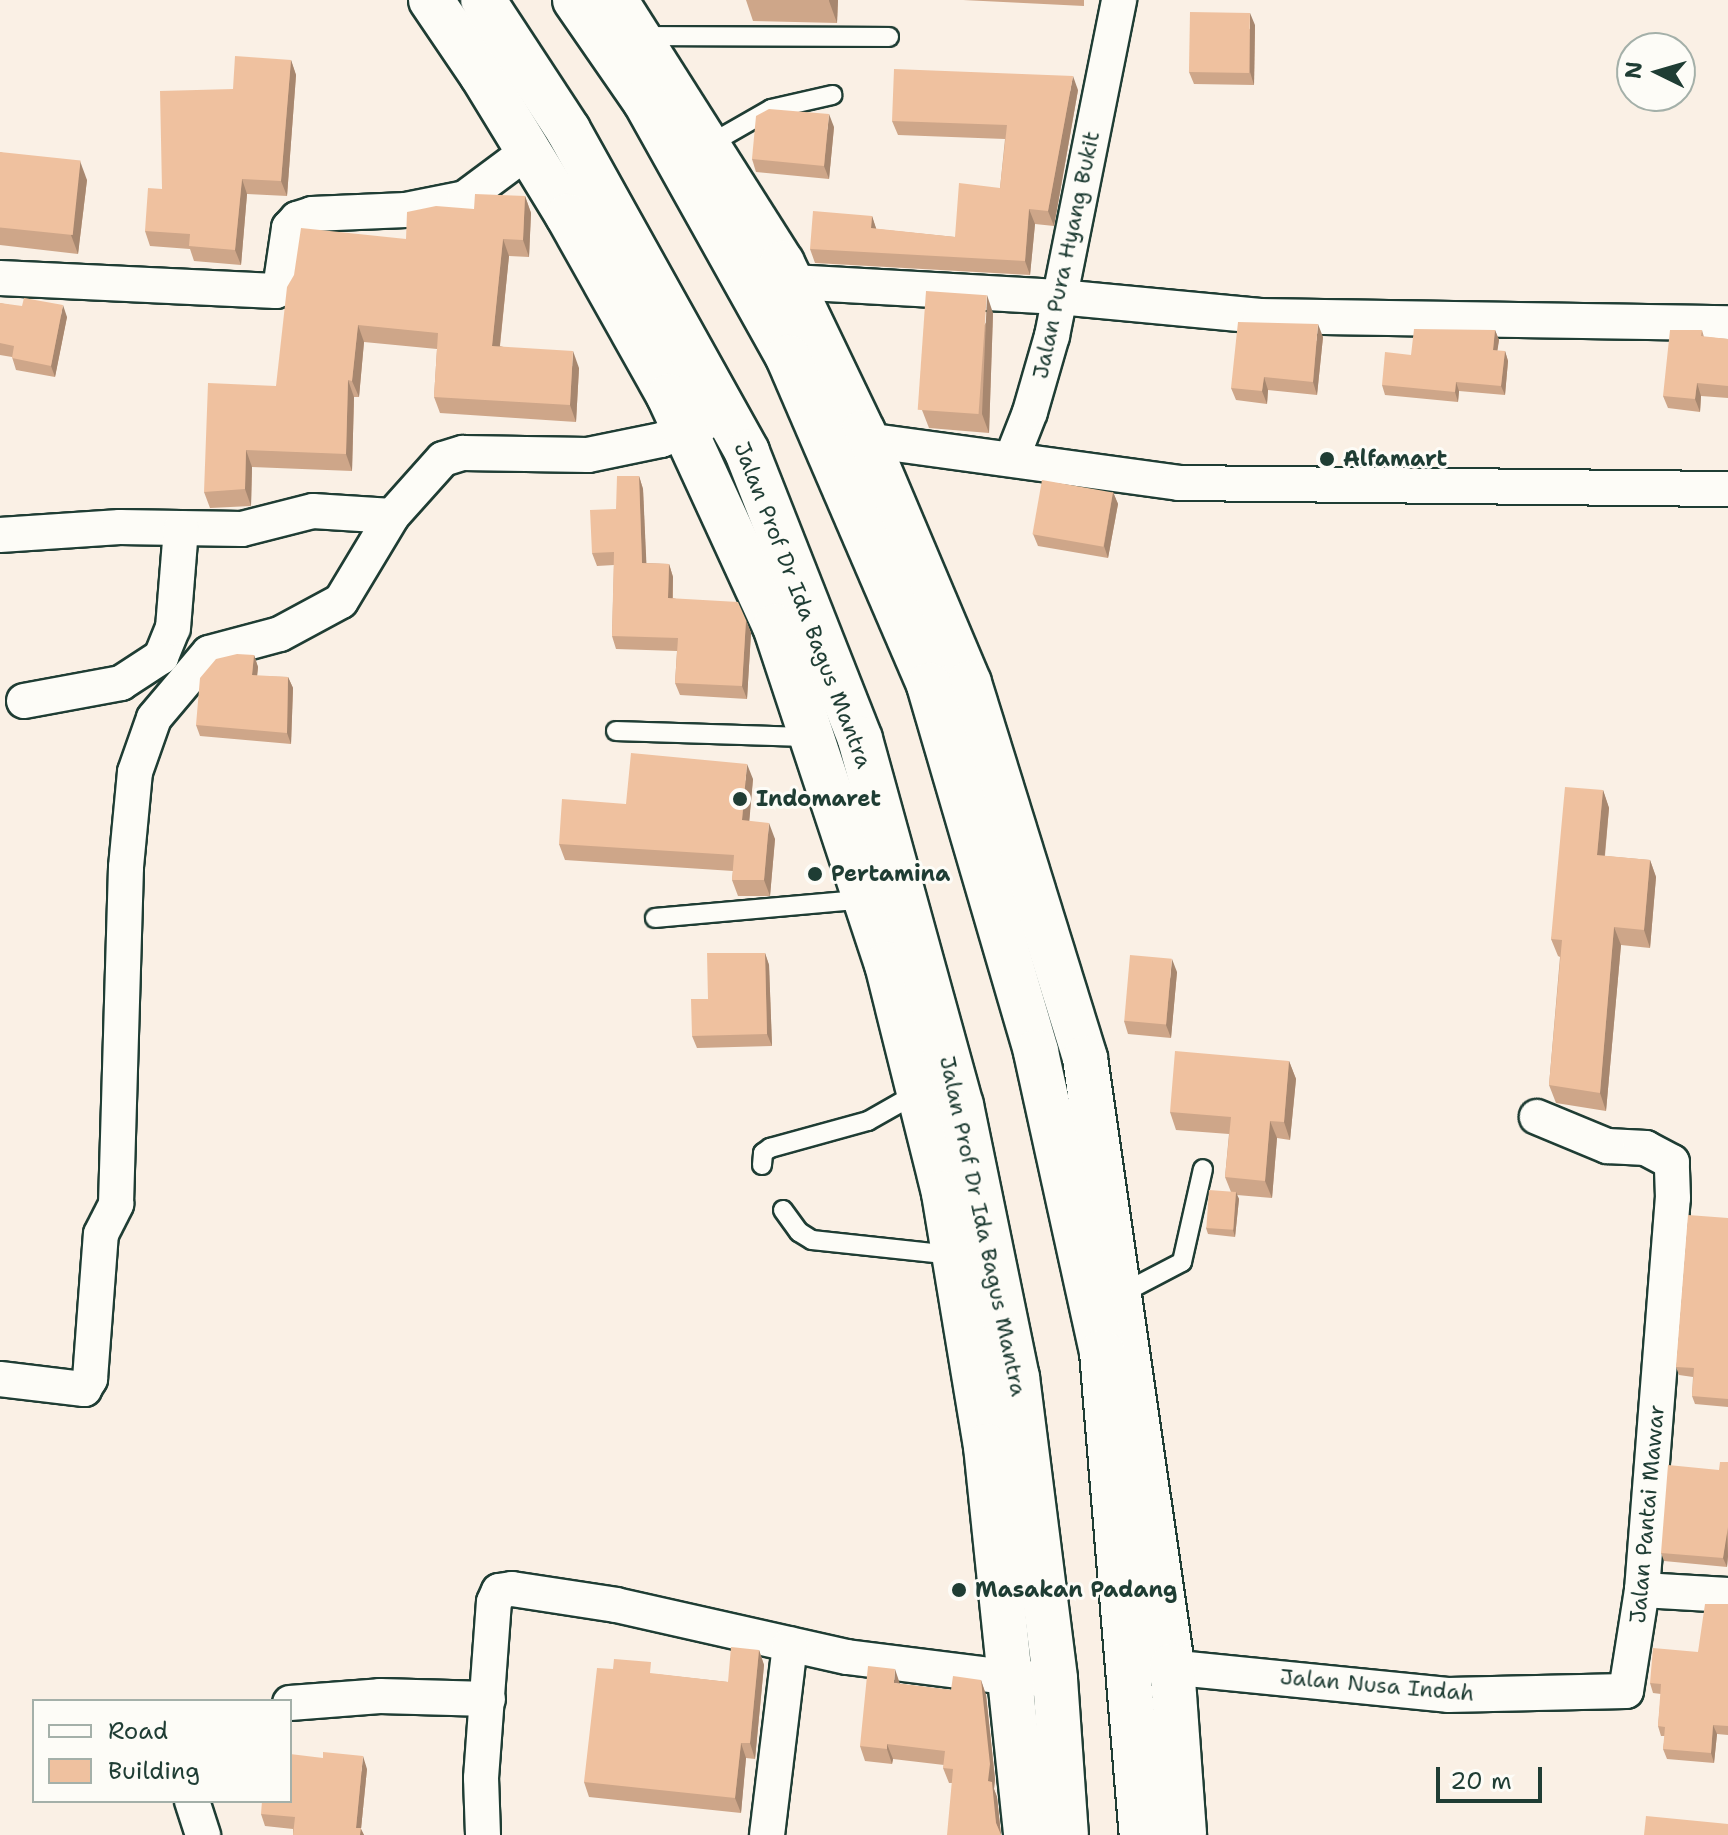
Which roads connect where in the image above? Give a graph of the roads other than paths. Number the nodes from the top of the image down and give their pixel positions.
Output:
1 (431, 0) edge
2 (483, 0) edge
3 (575, 0) edge
4 (1119, 0) edge
5 (627, 18) edge
6 (889, 37) dead end
7 (832, 95) dead end
8 (710, 144) junction
9 (528, 151) junction
10 (0, 278) edge
11 (792, 282) junction
12 (1059, 297) junction
13 (1728, 323) edge
14 (726, 415) junction
15 (685, 431) junction
16 (866, 440) junction
17 (1012, 458) junction
18 (1728, 489) edge
19 (392, 516) junction
20 (181, 528) junction
21 (0, 535) edge
22 (24, 701) dead end
23 (616, 731) dead end
24 (812, 737) junction
25 (866, 899) junction
26 (655, 918) dead end
27 (919, 1092) junction
28 (1537, 1117) dead end
29 (762, 1165) dead end
30 (1203, 1169) dead end
31 (783, 1210) dead end
32 (974, 1258) junction
33 (1119, 1295) junction
34 (0, 1379) edge
35 (1642, 1590) junction
36 (1728, 1595) edge
37 (790, 1644) junction
38 (1128, 1665) junction
39 (1172, 1666) junction
40 (1034, 1679) junction
41 (1626, 1691) joint
42 (488, 1699) junction
43 (292, 1703) edge
44 (193, 1803) edge
45 (203, 1835) edge
46 (483, 1835) edge
47 (767, 1835) edge
48 (1026, 1835) edge
49 (1066, 1835) edge
50 (1142, 1835) edge
51 (1184, 1835) edge

1 - 9 main road
2 - 14 main road, Jalan Prof Dr Ida Bagus Mantra
3 - 38 main road
4 - 12 street, Jalan Pura Hyang Bukit
5 - 6 lane
5 - 8 main road
7 - 8 lane
8 - 11 main road
9 - 10 street
9 - 15 main road
11 - 12 street
11 - 16 main road
12 - 13 street
12 - 17 street, Jalan Pura Hyang Bukit
14 - 15 street
14 - 32 main road, Jalan Prof Dr Ida Bagus Mantra
15 - 19 street
15 - 24 main road
16 - 17 street
16 - 33 main road
17 - 18 street
19 - 20 street
19 - 34 street
20 - 21 street
20 - 22 street
23 - 24 lane
24 - 25 main road
25 - 26 lane
25 - 27 main road
27 - 29 lane
27 - 32 main road
28 - 35 street, Jalan Pantai Mawar
30 - 33 lane
31 - 32 lane
32 - 40 main road, Jalan Prof Dr Ida Bagus Mantra
33 - 39 main road
35 - 36 street
35 - 41 street, Jalan Pantai Mawar
37 - 40 street
37 - 42 street
37 - 47 street
38 - 39 street, Jalan Nusa Indah
38 - 50 main road
39 - 41 street, Jalan Nusa Indah
39 - 51 main road
40 - 48 main road
40 - 49 main road, Jalan Prof Dr Ida Bagus Mantra
42 - 43 street
42 - 46 street
44 - 45 street

